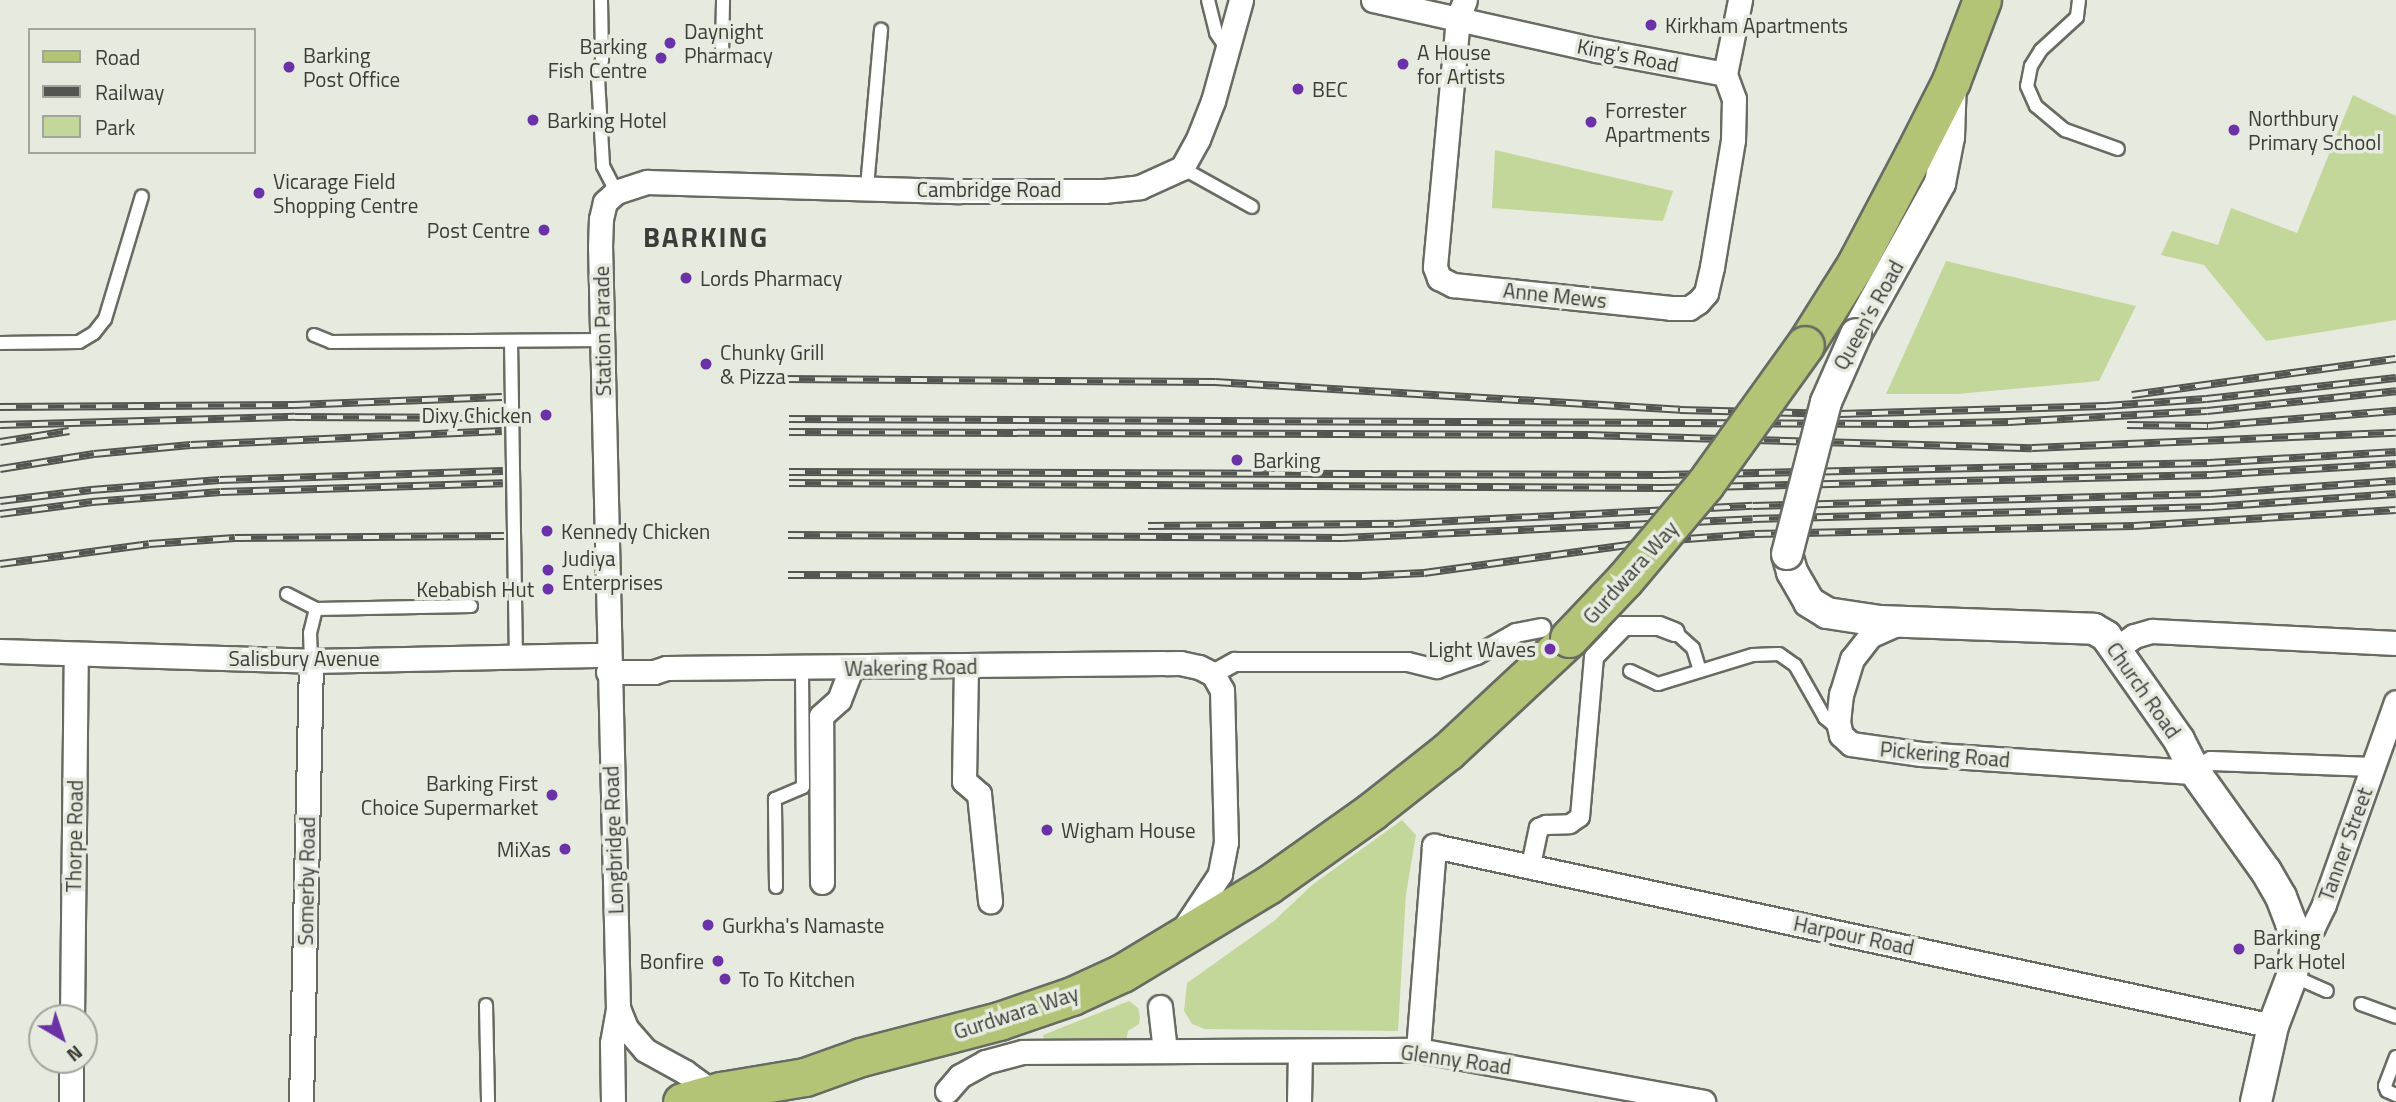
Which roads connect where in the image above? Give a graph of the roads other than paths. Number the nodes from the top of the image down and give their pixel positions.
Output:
1 (601, 0) edge
2 (723, 0) edge
3 (1208, 0) edge
4 (1241, 0) edge
5 (1373, 0) edge
6 (1740, 0) edge
7 (1982, 0) edge
8 (2004, 0) edge
9 (2079, 0) edge
10 (1461, 9) edge
11 (881, 30) dead end
12 (1228, 51) junction
13 (722, 54) dead end
14 (1725, 74) junction
15 (1951, 81) junction
16 (2118, 149) dead end
17 (1182, 168) junction
18 (1912, 181) junction
19 (867, 187) junction
20 (616, 192) junction
21 (142, 196) dead end
22 (1252, 206) dead end
23 (1912, 236) junction
24 (314, 335) dead end
25 (602, 340) junction
26 (511, 341) junction
27 (0, 344) edge
28 (1787, 554) joint
29 (287, 594) dead end
30 (471, 606) dead end
31 (316, 609) junction
32 (1901, 622) junction
33 (1675, 632) joint
34 (1556, 633) junction
35 (2396, 643) edge
36 (2117, 648) junction
37 (0, 651) edge
38 (76, 654) junction
39 (516, 657) junction
40 (311, 661) junction
41 (608, 664) junction
42 (966, 666) junction
43 (851, 668) junction
44 (803, 669) junction
45 (1630, 671) dead end
46 (1700, 671) junction
47 (1213, 674) junction
48 (1806, 685) junction
49 (1841, 694) junction
50 (2396, 702) edge
51 (1838, 729) junction
52 (2373, 766) junction
53 (2195, 772) junction
54 (1531, 865) junction
55 (822, 882) dead end
56 (776, 887) dead end
57 (990, 901) dead end
58 (1175, 941) junction
59 (2296, 943) junction
60 (2292, 976) junction
61 (2327, 991) dead end
62 (72, 1004) edge
63 (2361, 1004) dead end
64 (486, 1005) dead end
65 (1160, 1007) dead end
66 (618, 1008) junction
67 (2396, 1017) edge
68 (2273, 1026) junction
69 (1418, 1050) junction
70 (1165, 1051) junction
71 (1300, 1052) junction
72 (2396, 1056) edge
73 (848, 1061) junction
74 (71, 1074) edge
75 (947, 1091) dead end
76 (2396, 1095) edge
77 (718, 1097) edge
78 (71, 1102) edge
79 (301, 1102) edge
80 (488, 1102) edge
81 (613, 1102) edge
82 (811, 1102) edge
83 (1299, 1102) edge
84 (1703, 1102) edge
85 (2256, 1102) edge

1 - 20 lane
2 - 13 lane
3 - 12 lane
4 - 12 street
5 - 10 street, King's Road
6 - 14 street
7 - 15 main road, Gurdwara Way
8 - 15 main road, Gurdwara Way
9 - 16 lane
10 - 14 street, King's Road
10 - 14 street, Anne Mews
11 - 19 lane
12 - 17 street
15 - 18 main road, Gurdwara Way
15 - 23 street, Queen's Road
17 - 19 street, Cambridge Road
17 - 22 lane
18 - 23 lane
18 - 34 main road, Gurdwara Way, bridge
19 - 20 street, Cambridge Road
20 - 25 street, Station Parade
21 - 27 lane
23 - 28 street, Queen's Road, bridge
24 - 26 lane
25 - 26 lane
25 - 41 street, Station Parade
26 - 39 lane
28 - 32 street, Church Road
29 - 31 lane
30 - 31 lane
31 - 40 lane
32 - 36 street, Church Road
32 - 49 street
33 - 46 lane
33 - 54 street
34 - 47 street
34 - 58 main road, Gurdwara Way
35 - 36 street
36 - 53 street, Church Road
37 - 38 street, Salisbury Avenue
38 - 40 street, Salisbury Avenue
38 - 62 street, Thorpe Road
39 - 40 street, Salisbury Avenue
39 - 41 street, Salisbury Avenue
40 - 79 street, Somerby Road
41 - 44 street, Wakering Road
41 - 66 street, Longbridge Road
42 - 43 street, Wakering Road
42 - 47 street, Wakering Road
42 - 57 street
43 - 44 street, Wakering Road
43 - 55 street
44 - 56 lane
45 - 46 lane
46 - 48 lane
47 - 58 street, Gurdwara Way
48 - 49 lane
48 - 51 lane
49 - 51 street
50 - 52 street, Tanner Street
51 - 53 street, Pickering Road
52 - 53 street
52 - 59 street, Tanner Street
53 - 59 street, Church Road
54 - 68 street, Harpour Road
54 - 69 street, Harpour Road
58 - 73 main road, Gurdwara Way
59 - 60 street
60 - 61 lane
60 - 68 street
63 - 67 lane
64 - 80 lane
65 - 70 street
66 - 77 street, Longbridge Road
66 - 81 street, Longbridge Road
68 - 85 street
69 - 71 street, Glenny Road
69 - 84 street, Glenny Road
70 - 71 street, Glenny Road
70 - 75 street, Glenny Road
71 - 83 street
72 - 76 lane
73 - 77 main road, Gurdwara Way
73 - 82 main road, Gurdwara Way
74 - 78 street

